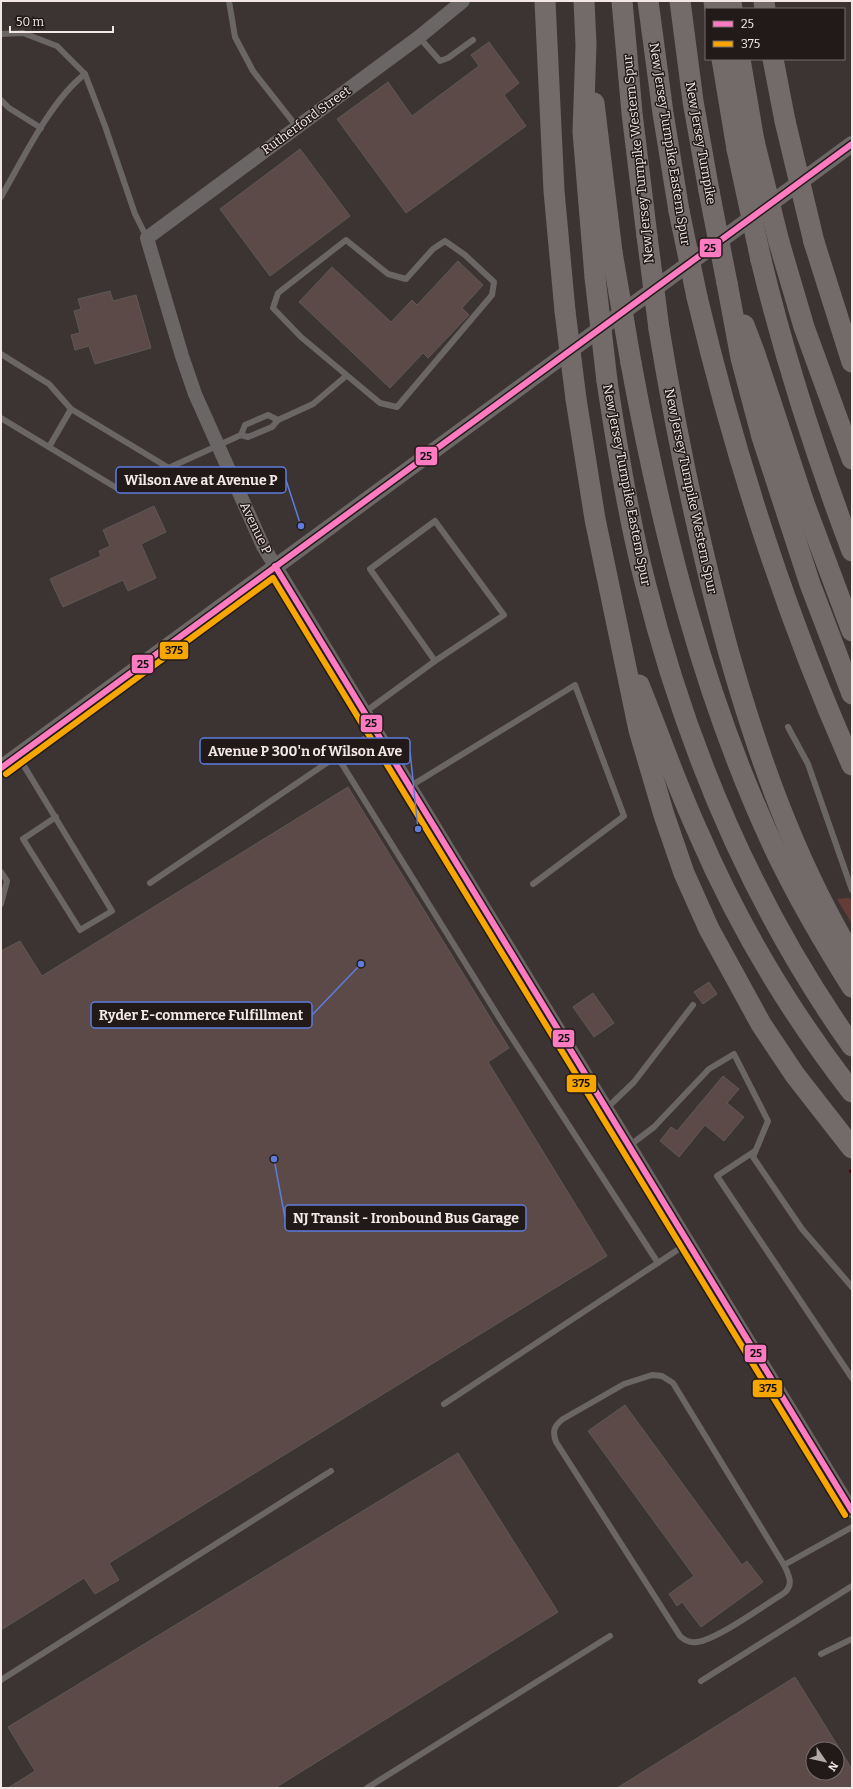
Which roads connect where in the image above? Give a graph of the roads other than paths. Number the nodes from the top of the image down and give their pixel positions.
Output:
1 (229, 1) edge
2 (463, 1) edge
3 (545, 1) edge
4 (584, 1) edge
5 (622, 1) edge
6 (648, 1) edge
7 (680, 1) edge
8 (1, 34) edge
9 (419, 37) junction
10 (473, 40) dead end
11 (586, 45) junction
12 (722, 60) edge
13 (740, 60) edge
14 (773, 60) edge
15 (85, 74) junction
16 (1, 100) edge
17 (297, 127) junction
18 (41, 128) junction
19 (852, 144) edge
20 (746, 145) junction
21 (799, 182) junction
22 (1, 197) edge
23 (147, 238) junction
24 (727, 283) junction
25 (1, 354) edge
26 (850, 355) edge
27 (852, 368) edge
28 (346, 376) junction
29 (71, 409) junction
30 (1, 418) edge
31 (278, 420) junction
32 (240, 436) junction
33 (217, 446) junction
34 (49, 447) junction
35 (852, 459) edge
36 (169, 468) junction
37 (852, 551) edge
38 (275, 566) junction
39 (852, 631) edge
40 (622, 642) junction
41 (435, 661) junction
42 (852, 694) edge
43 (364, 712) junction
44 (788, 727) dead end
45 (376, 732) junction
46 (18, 756) junction
47 (337, 756) junction
48 (852, 765) edge
49 (1, 768) edge
50 (409, 787) junction
51 (56, 817) junction
52 (1, 872) edge
53 (150, 883) dead end
54 (534, 884) dead end
55 (852, 890) edge
56 (1, 904) edge
57 (852, 956) edge
58 (852, 987) edge
59 (693, 1005) dead end
60 (852, 1046) edge
61 (852, 1092) edge
62 (606, 1109) junction
63 (629, 1146) junction
64 (852, 1148) edge
65 (756, 1151) junction
66 (688, 1243) junction
67 (658, 1263) junction
68 (852, 1287) edge
69 (852, 1378) edge
70 (444, 1404) dead end
71 (331, 1471) dead end
72 (852, 1511) edge
73 (852, 1527) edge
74 (784, 1565) junction
75 (852, 1586) edge
76 (610, 1636) dead end
77 (852, 1639) edge
78 (821, 1654) dead end
79 (1, 1680) edge
80 (701, 1681) dead end
81 (367, 1788) edge

1 - 17 lane
2 - 9 street, Rutherford Street
3 - 40 highway, bridge
4 - 11 highway
5 - 57 highway, New Jersey Turnpike Western Spur, bridge
6 - 48 highway, New Jersey Turnpike Eastern Spur, bridge
7 - 24 highway, New Jersey Turnpike, bridge
8 - 15 lane
9 - 10 lane
9 - 17 street, Rutherford Street
11 - 58 highway, bridge
11 - 60 highway, New Jersey Turnpike Eastern Spur, bridge
12 - 20 highway
13 - 20 highway
14 - 21 highway, bridge
15 - 18 lane
15 - 23 lane
16 - 18 lane
17 - 23 street, Rutherford Street
18 - 22 lane
19 - 21 main road
20 - 35 highway, bridge
20 - 37 highway, bridge
21 - 26 highway, bridge
21 - 38 main road
23 - 33 street, Avenue P
24 - 39 highway
24 - 42 highway
25 - 29 lane
26 - 27 highway
28 - 28 lane
28 - 31 lane
29 - 34 lane
29 - 36 lane
30 - 34 lane
31 - 32 lane
31 - 32 lane
32 - 33 lane
33 - 36 lane
33 - 38 street, Avenue P
34 - 36 lane
38 - 43 street, Avenue P
38 - 46 main road
40 - 61 highway
40 - 64 highway
41 - 41 lane
41 - 43 lane
43 - 45 street, Avenue P
44 - 55 lane
45 - 47 lane
45 - 50 street, Avenue P
46 - 49 main road
46 - 51 lane
47 - 53 lane
47 - 67 lane
50 - 54 lane
50 - 62 street, Avenue P
51 - 51 lane
52 - 56 lane
59 - 62 lane
62 - 63 street, Avenue P
63 - 65 lane
63 - 66 street, Avenue P
65 - 68 lane
65 - 69 lane
66 - 67 lane
66 - 72 street, Avenue P
67 - 70 lane
71 - 79 lane
73 - 74 lane
74 - 74 lane
75 - 80 lane
76 - 81 lane
77 - 78 lane

